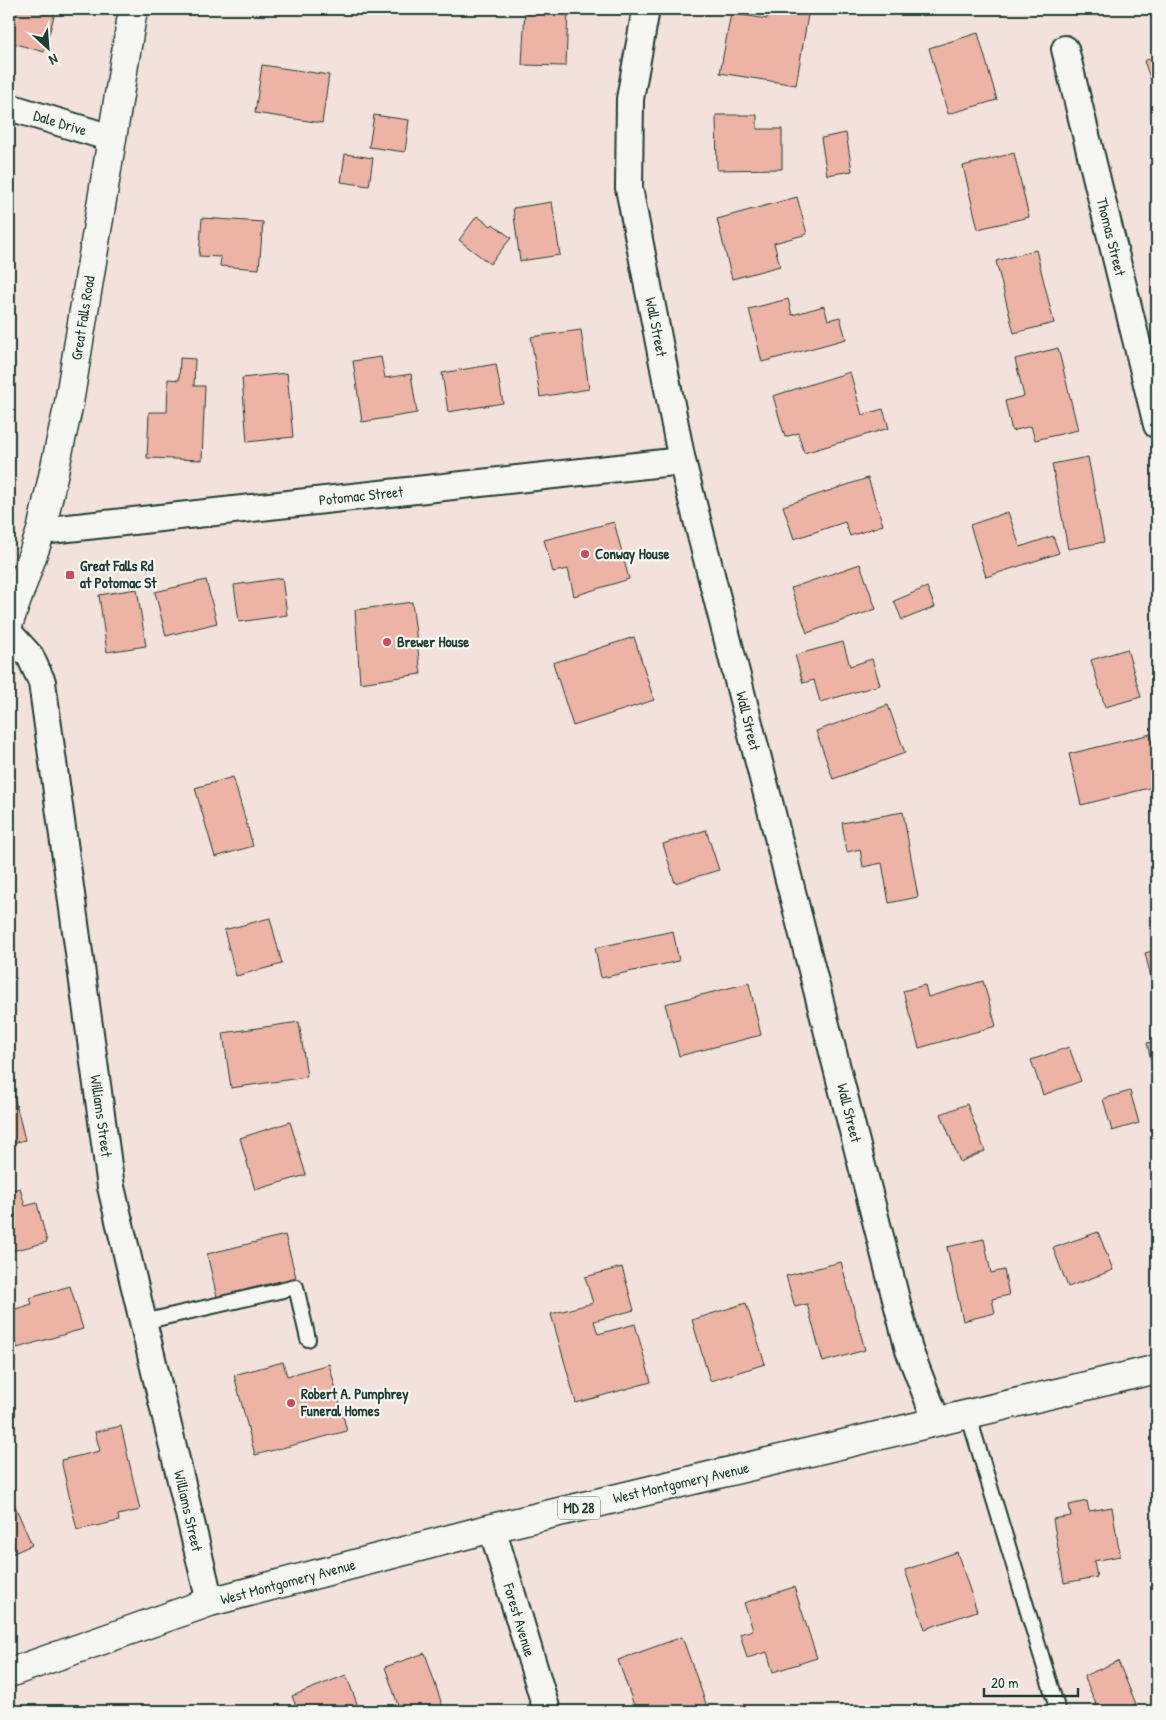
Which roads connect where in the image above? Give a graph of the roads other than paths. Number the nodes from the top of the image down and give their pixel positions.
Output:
1 (133, 9) edge
2 (646, 9) edge
3 (1065, 49) dead end
4 (9, 107) edge
5 (112, 138) junction
6 (1157, 426) edge
7 (682, 461) junction
8 (41, 531) junction
9 (9, 622) edge
10 (9, 633) edge
11 (143, 1322) junction
12 (308, 1340) dead end
13 (1157, 1369) edge
14 (968, 1414) junction
15 (937, 1422) junction
16 (492, 1528) junction
17 (210, 1602) junction
18 (11, 1668) edge
19 (546, 1711) edge
20 (1058, 1711) edge

1 - 5 main road, Great Falls Road
2 - 7 street, Wall Street
3 - 6 street, Thomas Street
4 - 5 street, Dale Drive
5 - 8 main road, Great Falls Road
7 - 8 street, Potomac Street
7 - 15 street, Wall Street
8 - 9 main road, Great Falls Road
10 - 11 street, Williams Street
11 - 12 lane
11 - 17 street, Williams Street
13 - 14 main road, West Montgomery Avenue / MD 28
14 - 15 main road, West Montgomery Avenue / MD 28
14 - 20 lane
15 - 16 main road, West Montgomery Avenue / MD 28
16 - 17 main road, West Montgomery Avenue / MD 28
16 - 19 street, Forest Avenue
17 - 18 main road, West Montgomery Avenue / MD 28

